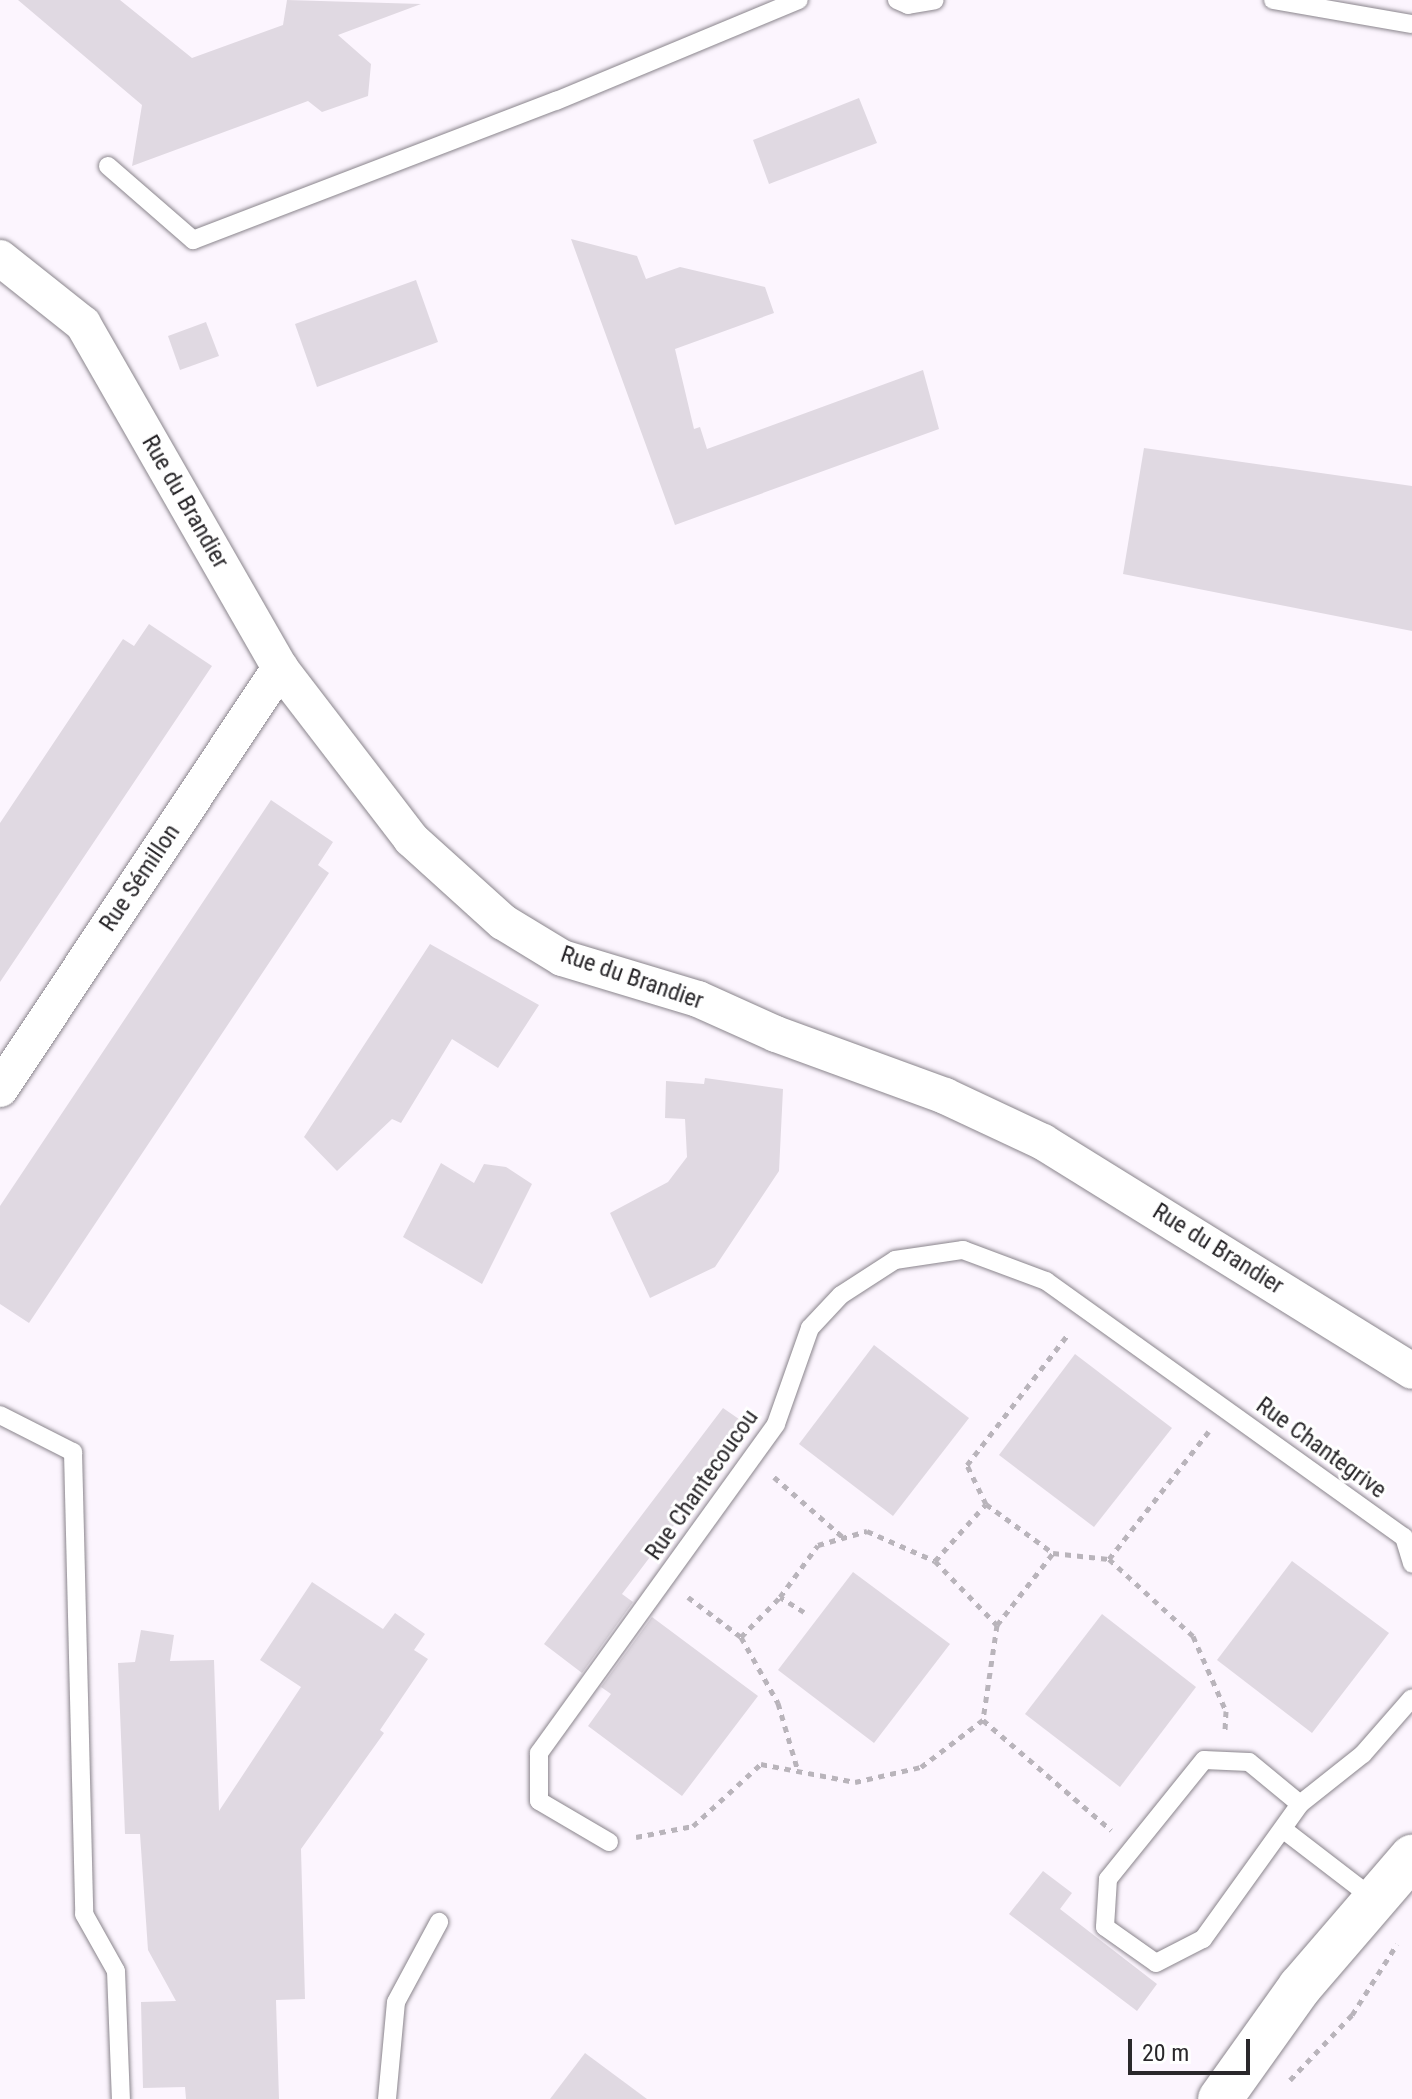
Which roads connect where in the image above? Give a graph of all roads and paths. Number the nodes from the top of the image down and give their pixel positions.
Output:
1 (799, 0) edge
2 (897, 0) edge
3 (935, 0) edge
4 (1273, 0) edge
5 (1412, 24) edge
6 (108, 166) dead end
7 (0, 258) edge
8 (280, 668) junction
9 (0, 1089) edge
10 (1086, 1310) junction
11 (1412, 1371) edge
12 (1226, 1409) junction
13 (0, 1415) edge
14 (752, 1458) junction
15 (986, 1504) junction
16 (844, 1538) junction
17 (1053, 1553) junction
18 (1109, 1559) junction
19 (935, 1561) junction
20 (1412, 1564) edge
21 (665, 1579) junction
22 (780, 1597) junction
23 (804, 1612) dead end
24 (997, 1625) junction
25 (741, 1637) junction
26 (1412, 1698) edge
27 (983, 1720) junction
28 (1224, 1761) junction
29 (798, 1771) junction
30 (1300, 1804) junction
31 (1284, 1830) junction
32 (609, 1842) joint
33 (1133, 1848) junction
34 (1412, 1857) edge
35 (1374, 1899) junction
36 (439, 1922) dead end
37 (1399, 1941) dead end
38 (1285, 2084) dead end
39 (121, 2099) edge
40 (387, 2099) edge
41 (1220, 2099) edge

1 - 6 lane
2 - 3 lane
4 - 5 lane
7 - 8 street, Rue du Brandier
8 - 9 street, Rue Sémillon
8 - 11 street, Rue du Brandier
10 - 12 lane, Rue Chantecoucou
10 - 14 lane, Rue Chantecoucou
10 - 15 path
12 - 18 path
12 - 20 lane, Rue Chantegrive
13 - 39 lane
14 - 16 path
14 - 21 lane, Rue Chantecoucou
15 - 17 path
15 - 19 path
16 - 19 path
16 - 22 path
17 - 18 path
17 - 24 path
18 - 28 path
19 - 24 path
21 - 25 path
21 - 32 lane, Rue Chantecoucou
22 - 23 path
22 - 25 path
24 - 27 path
25 - 29 path
26 - 30 lane
27 - 29 path
27 - 33 path
28 - 30 lane
28 - 33 lane
29 - 32 path
30 - 31 lane
31 - 33 lane
31 - 35 lane
34 - 35 street
35 - 41 street
36 - 40 lane
37 - 38 path

